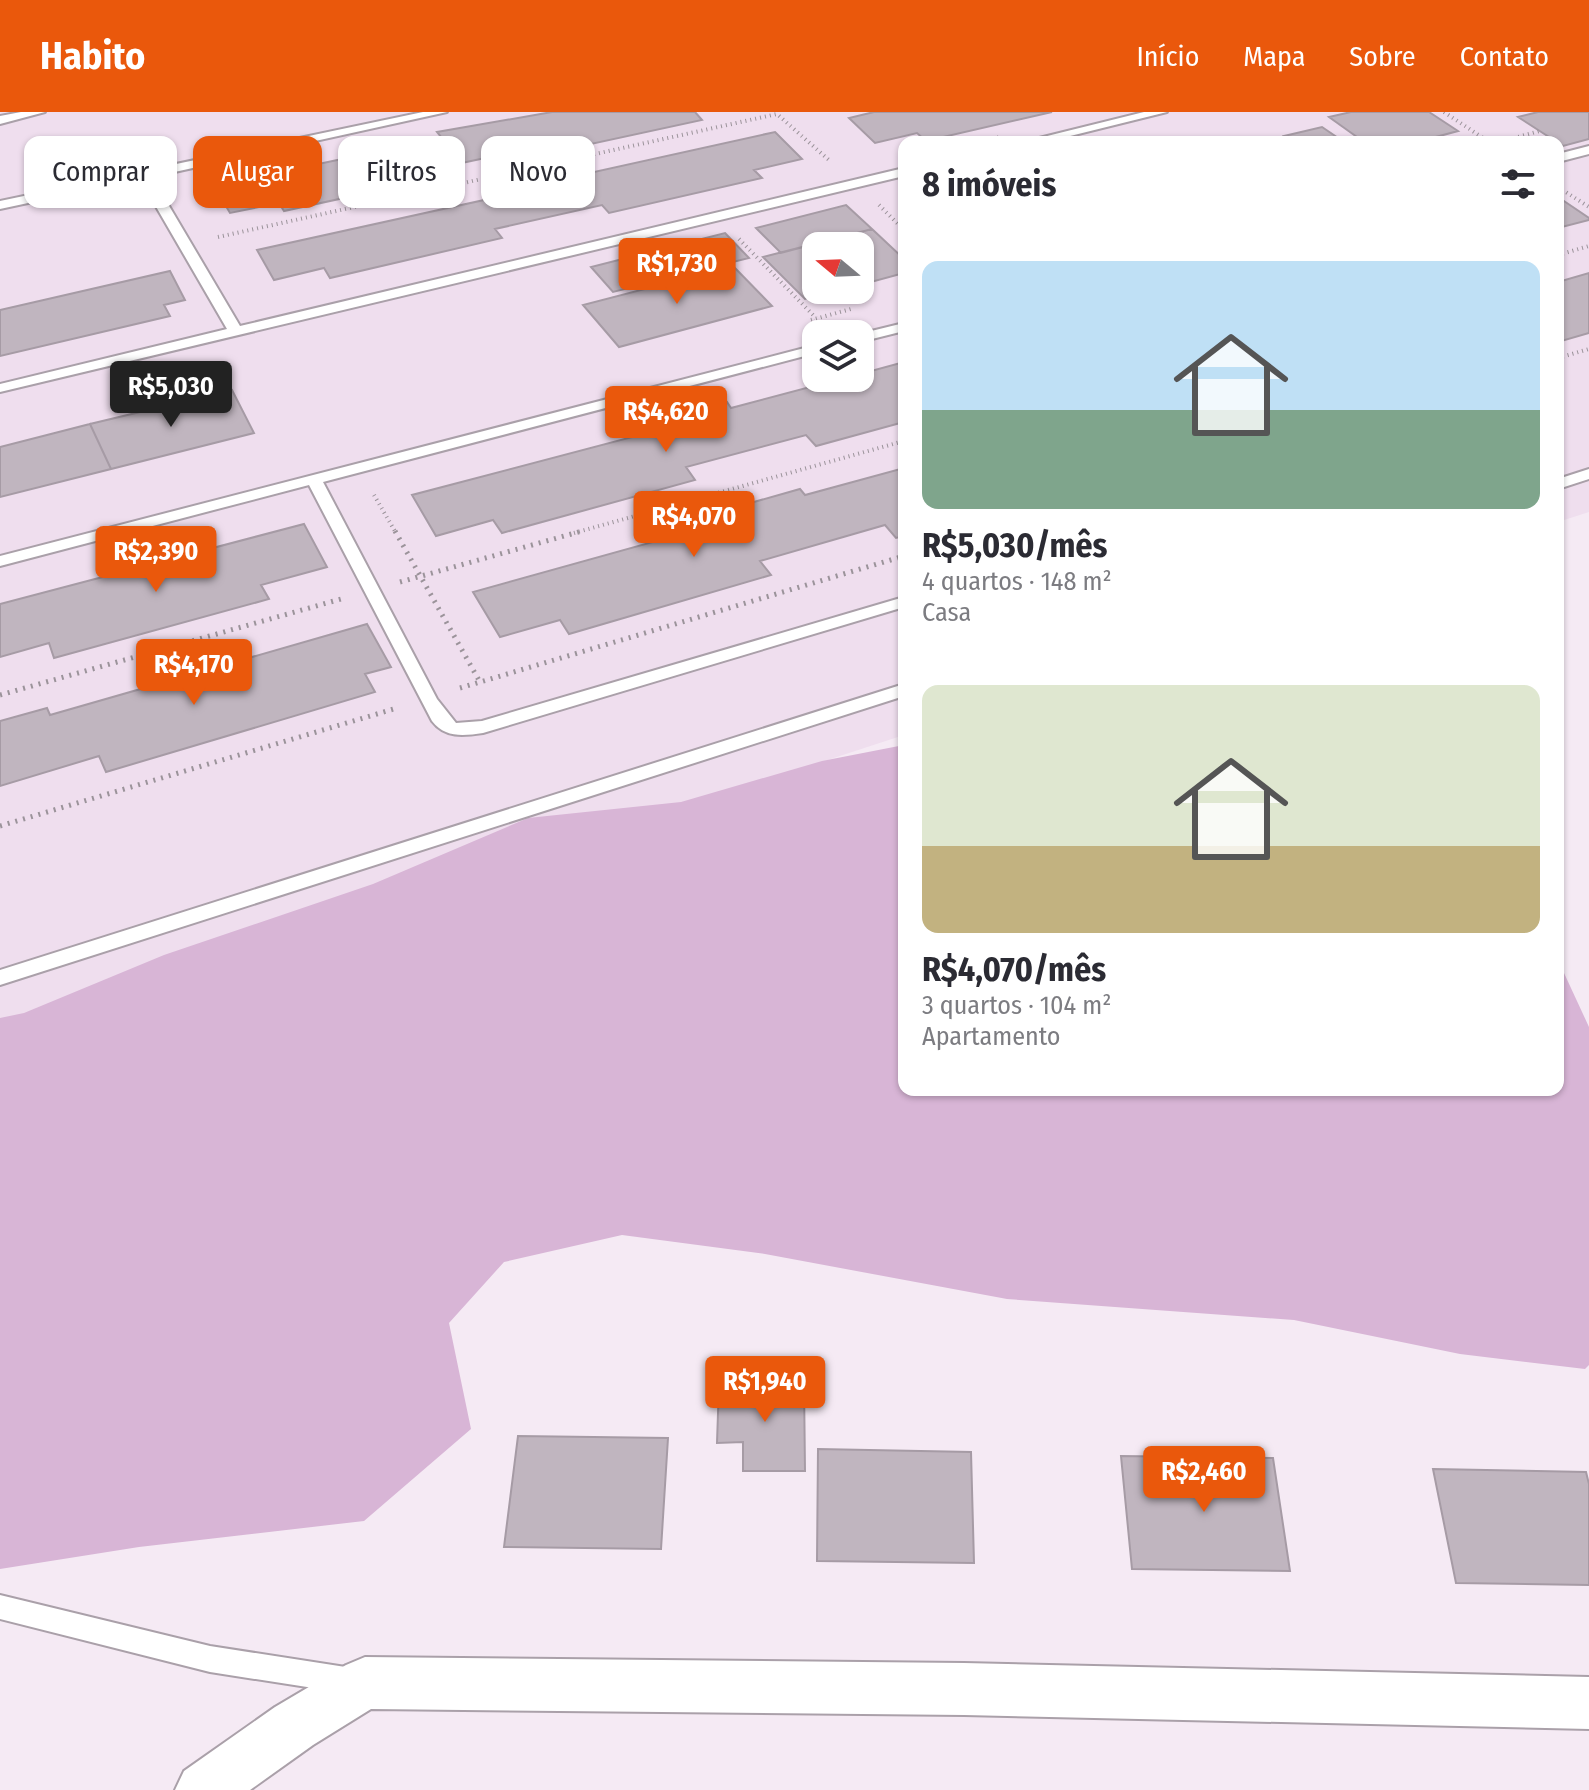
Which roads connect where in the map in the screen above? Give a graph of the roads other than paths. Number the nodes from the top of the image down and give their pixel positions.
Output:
1 (39, 112) edge
2 (441, 112) edge
3 (1161, 112) edge
4 (0, 120) edge
5 (1055, 136) edge
6 (1589, 150) edge
7 (1564, 156) edge
8 (177, 166) edge
9 (898, 173) edge
10 (24, 200) edge
11 (0, 205) edge
12 (163, 208) edge
13 (898, 328) edge
14 (236, 332) junction
15 (874, 334) edge
16 (802, 353) edge
17 (0, 388) edge
18 (1589, 474) edge
19 (314, 479) junction
20 (1564, 482) edge
21 (0, 561) edge
22 (898, 604) edge
23 (898, 692) edge
24 (0, 978) edge
25 (0, 1607) edge
26 (365, 1683) junction
27 (1589, 1703) edge
28 (203, 1790) edge

1 - 4 lane
2 - 8 lane
3 - 5 lane
6 - 7 lane
9 - 14 lane
10 - 11 lane
12 - 14 lane
13 - 15 lane
14 - 17 lane
16 - 19 lane
18 - 20 lane
19 - 21 lane
19 - 22 lane
23 - 24 lane
25 - 26 lane
26 - 27 street
26 - 28 street

